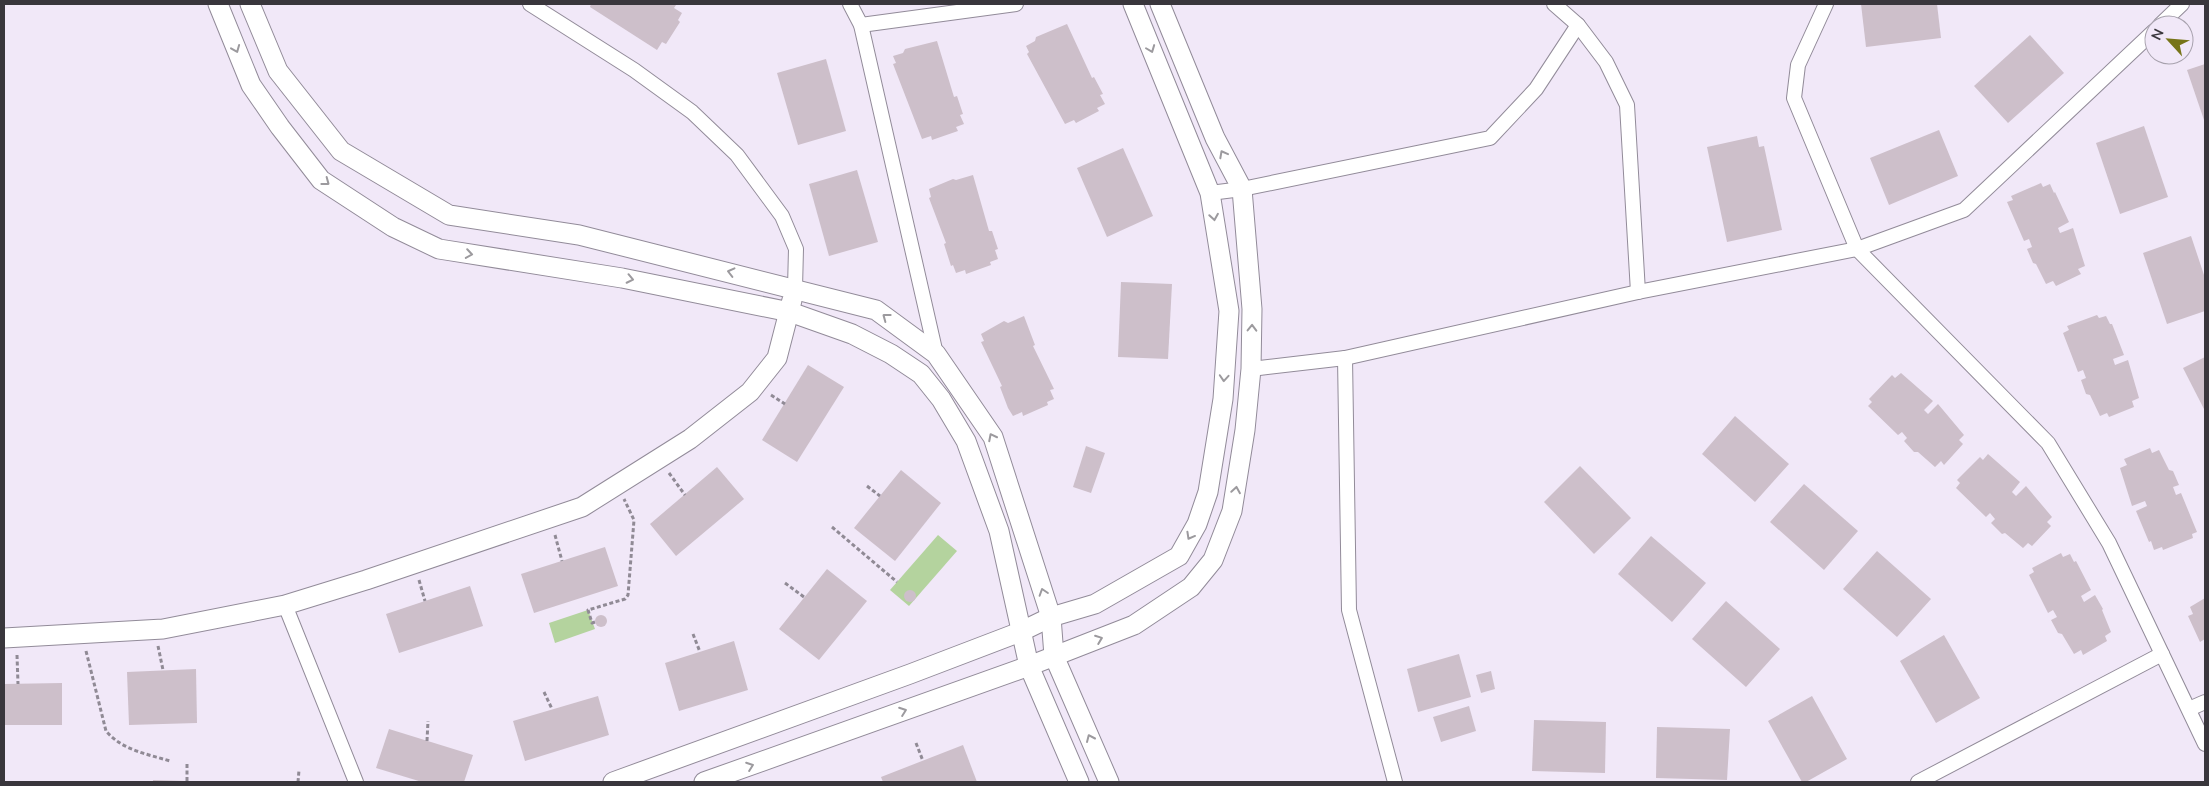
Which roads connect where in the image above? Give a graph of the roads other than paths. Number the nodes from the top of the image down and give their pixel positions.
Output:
1 (218, 4) edge
2 (250, 4) edge
3 (530, 4) edge
4 (850, 4) edge
5 (1016, 4) edge
6 (1133, 4) edge
7 (1160, 4) edge
8 (1554, 4) edge
9 (1826, 4) edge
10 (2182, 4) edge
11 (2170, 15) edge
12 (861, 25) junction
13 (1578, 25) junction
14 (2144, 40) edge
15 (1242, 189) junction
16 (1210, 193) junction
17 (1857, 249) junction
18 (795, 288) junction
19 (1638, 292) junction
20 (790, 312) junction
21 (936, 354) junction
22 (1346, 358) junction
23 (1251, 369) junction
24 (284, 605) junction
25 (1051, 617) junction
26 (1020, 632) junction
27 (10, 637) edge
28 (2162, 654) junction
29 (1054, 656) junction
30 (1029, 666) junction
31 (2205, 702) edge
32 (2188, 710) junction
33 (2205, 744) edge
34 (643, 777) edge
35 (356, 782) edge
36 (613, 782) edge
37 (704, 782) edge
38 (1079, 782) edge
39 (1110, 782) edge
40 (1396, 782) edge
41 (1918, 782) edge

1 -> 20 main road
18 -> 2 main road
3 - 18 street
4 - 12 street
5 - 12 street
6 -> 16 main road
15 -> 7 main road
8 - 13 street
9 - 17 street
10 - 11 street
12 - 21 street
13 - 15 street
13 - 19 street
14 - 17 street
15 - 16 street
23 -> 15 main road
16 -> 25 main road
17 - 19 street
17 - 28 street
18 - 20 main road
21 -> 18 main road
19 - 22 street
20 - 24 main road
20 - 26 main road
25 -> 21 main road
22 - 23 street
22 - 40 street
29 -> 23 main road
24 - 27 main road
24 - 35 street
25 - 26 main road
25 - 29 main road
26 - 30 main road
26 - 34 main road
28 - 32 street
28 - 41 street
29 - 30 main road
39 -> 29 main road
37 -> 30 main road
30 - 38 main road
31 - 32 street
32 - 33 street
34 - 36 main road

